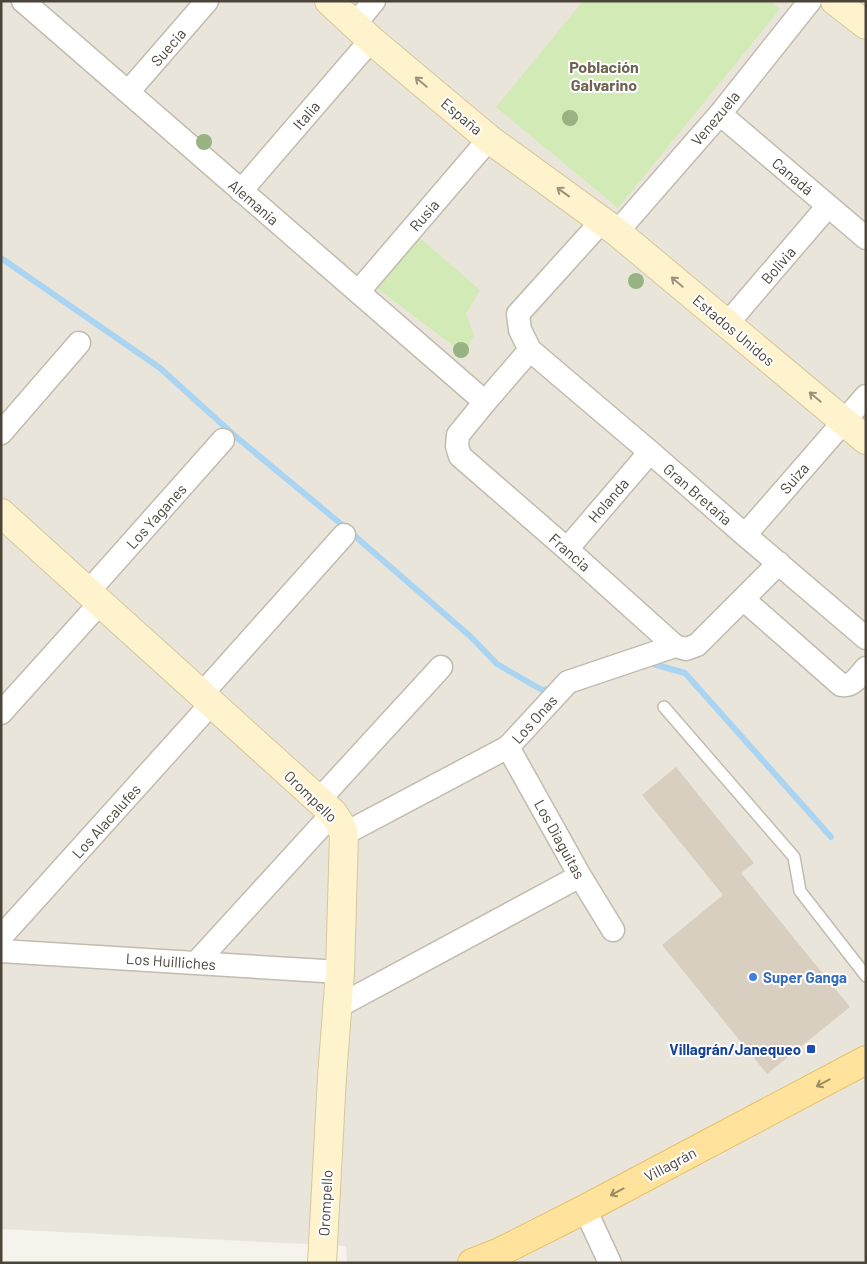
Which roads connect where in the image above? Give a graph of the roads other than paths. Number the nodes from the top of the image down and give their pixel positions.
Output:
1 (23, 1) edge
2 (207, 1) edge
3 (329, 1) edge
4 (374, 1) edge
5 (810, 1) edge
6 (835, 1) edge
7 (866, 25) edge
8 (363, 32) junction
9 (128, 92) junction
10 (720, 114) junction
11 (489, 139) junction
12 (241, 191) junction
13 (828, 206) junction
14 (610, 227) junction
15 (866, 238) edge
16 (358, 292) junction
17 (727, 324) junction
18 (79, 344) dead end
19 (530, 350) junction
20 (866, 396) edge
21 (485, 402) junction
22 (843, 421) junction
23 (1, 433) edge
24 (223, 440) dead end
25 (866, 440) edge
26 (650, 452) junction
27 (1, 513) edge
28 (745, 535) junction
29 (344, 536) dead end
30 (566, 549) junction
31 (779, 563) junction
32 (94, 597) junction
33 (743, 599) junction
34 (866, 638) edge
35 (675, 646) junction
36 (441, 667) dead end
37 (866, 668) edge
38 (206, 700) junction
39 (664, 708) dead end
40 (1, 713) edge
41 (508, 747) junction
42 (331, 816) junction
43 (580, 876) junction
44 (613, 930) dead end
45 (1, 937) edge
46 (1, 951) edge
47 (196, 963) junction
48 (340, 972) junction
49 (866, 976) edge
50 (337, 1007) junction
51 (866, 1060) edge
52 (585, 1209) junction
53 (322, 1263) edge
54 (472, 1263) edge
55 (610, 1263) edge

1 - 9 street, Alemania
2 - 9 street, Suecia
3 - 8 street, España
4 - 8 street, Italia
5 - 10 street, Venezuela
6 - 7 street
11 -> 8 street, España
8 - 12 street, Italia
9 - 12 street, Alemania
10 - 13 street, Canadá
10 - 14 street, Venezuela
14 -> 11 street, España
11 - 16 street, Rusia
12 - 16 street, Alemania
13 - 15 street, Canadá
13 - 17 street, Bolivia
17 -> 14 street, Estados Unidos
14 - 19 street, Venezuela
16 - 21 street, Alemania
22 -> 17 street, Estados Unidos
18 - 23 street
19 - 21 street, Francia
19 - 26 street, Gran Bretaña
20 - 22 street, Suiza
21 - 30 street, Francia
22 - 25 street, Estados Unidos
22 - 28 street, Suiza
24 - 32 street, Los Yaganes
26 - 28 street, Gran Bretaña
26 - 30 street, Holanda
27 - 32 street, Orompello
28 - 31 street, Gran Bretaña
29 - 38 street, Los Alacalufes
30 - 35 street, Francia
31 - 33 street
31 - 34 street, Gran Bretaña
32 - 38 street, Orompello
32 - 40 street, Los Yaganes
33 - 35 street
33 - 37 street
35 - 41 street, Los Onas
36 - 42 street, Los Onas
38 - 42 street, Orompello
38 - 45 street, Los Alacalufes
39 - 49 lane
41 - 42 street, Los Onas
41 - 43 street, Los Diaguitas
42 - 47 street, Los Onas
42 - 48 street, Orompello
43 - 44 street, Los Diaguitas
43 - 50 street
46 - 47 street, Los Huilliches
47 - 48 street, Los Huilliches
48 - 50 street, Orompello
50 - 53 street, Orompello
51 -> 52 main road, Villagrán
52 - 54 main road, Villagrán
52 - 55 street

